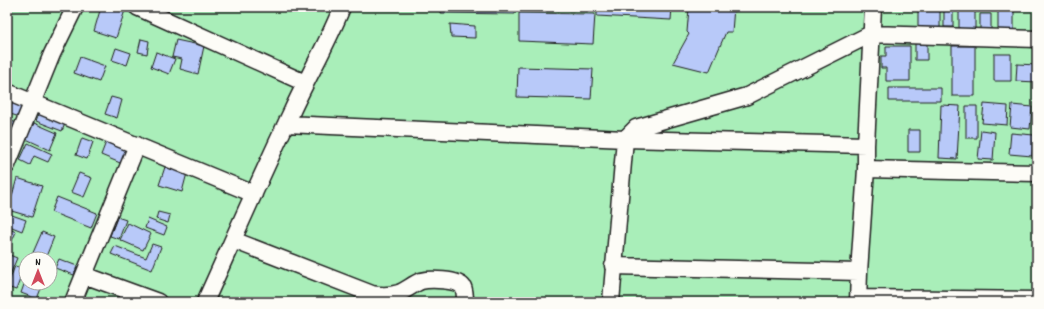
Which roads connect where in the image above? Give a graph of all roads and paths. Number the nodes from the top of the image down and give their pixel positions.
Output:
1 (75, 7) edge
2 (137, 7) edge
3 (342, 7) edge
4 (872, 7) edge
5 (872, 34) junction
6 (1037, 39) edge
7 (305, 83) junction
8 (7, 92) edge
9 (32, 102) junction
10 (286, 124) junction
11 (625, 138) junction
12 (137, 145) junction
13 (866, 145) junction
14 (7, 165) edge
15 (866, 168) junction
16 (1037, 173) edge
17 (254, 194) junction
18 (234, 240) junction
19 (613, 266) junction
20 (859, 272) junction
21 (84, 275) junction
22 (858, 300) edge
23 (1037, 300) edge
24 (73, 302) edge
25 (158, 302) edge
26 (205, 302) edge
27 (465, 302) edge
28 (610, 302) edge

1 - 9 street
2 - 7 street
3 - 7 street
4 - 5 street
5 - 6 street
5 - 11 street
5 - 13 street
7 - 10 street
8 - 9 street
9 - 12 street
9 - 14 street
10 - 11 street
10 - 17 street
11 - 13 street
11 - 19 street
12 - 17 street
12 - 21 street
13 - 15 street
15 - 16 street
15 - 20 street
17 - 18 street
18 - 26 street
18 - 27 street
19 - 20 street
19 - 28 street
20 - 22 street
21 - 24 street
21 - 25 street
22 - 23 street

